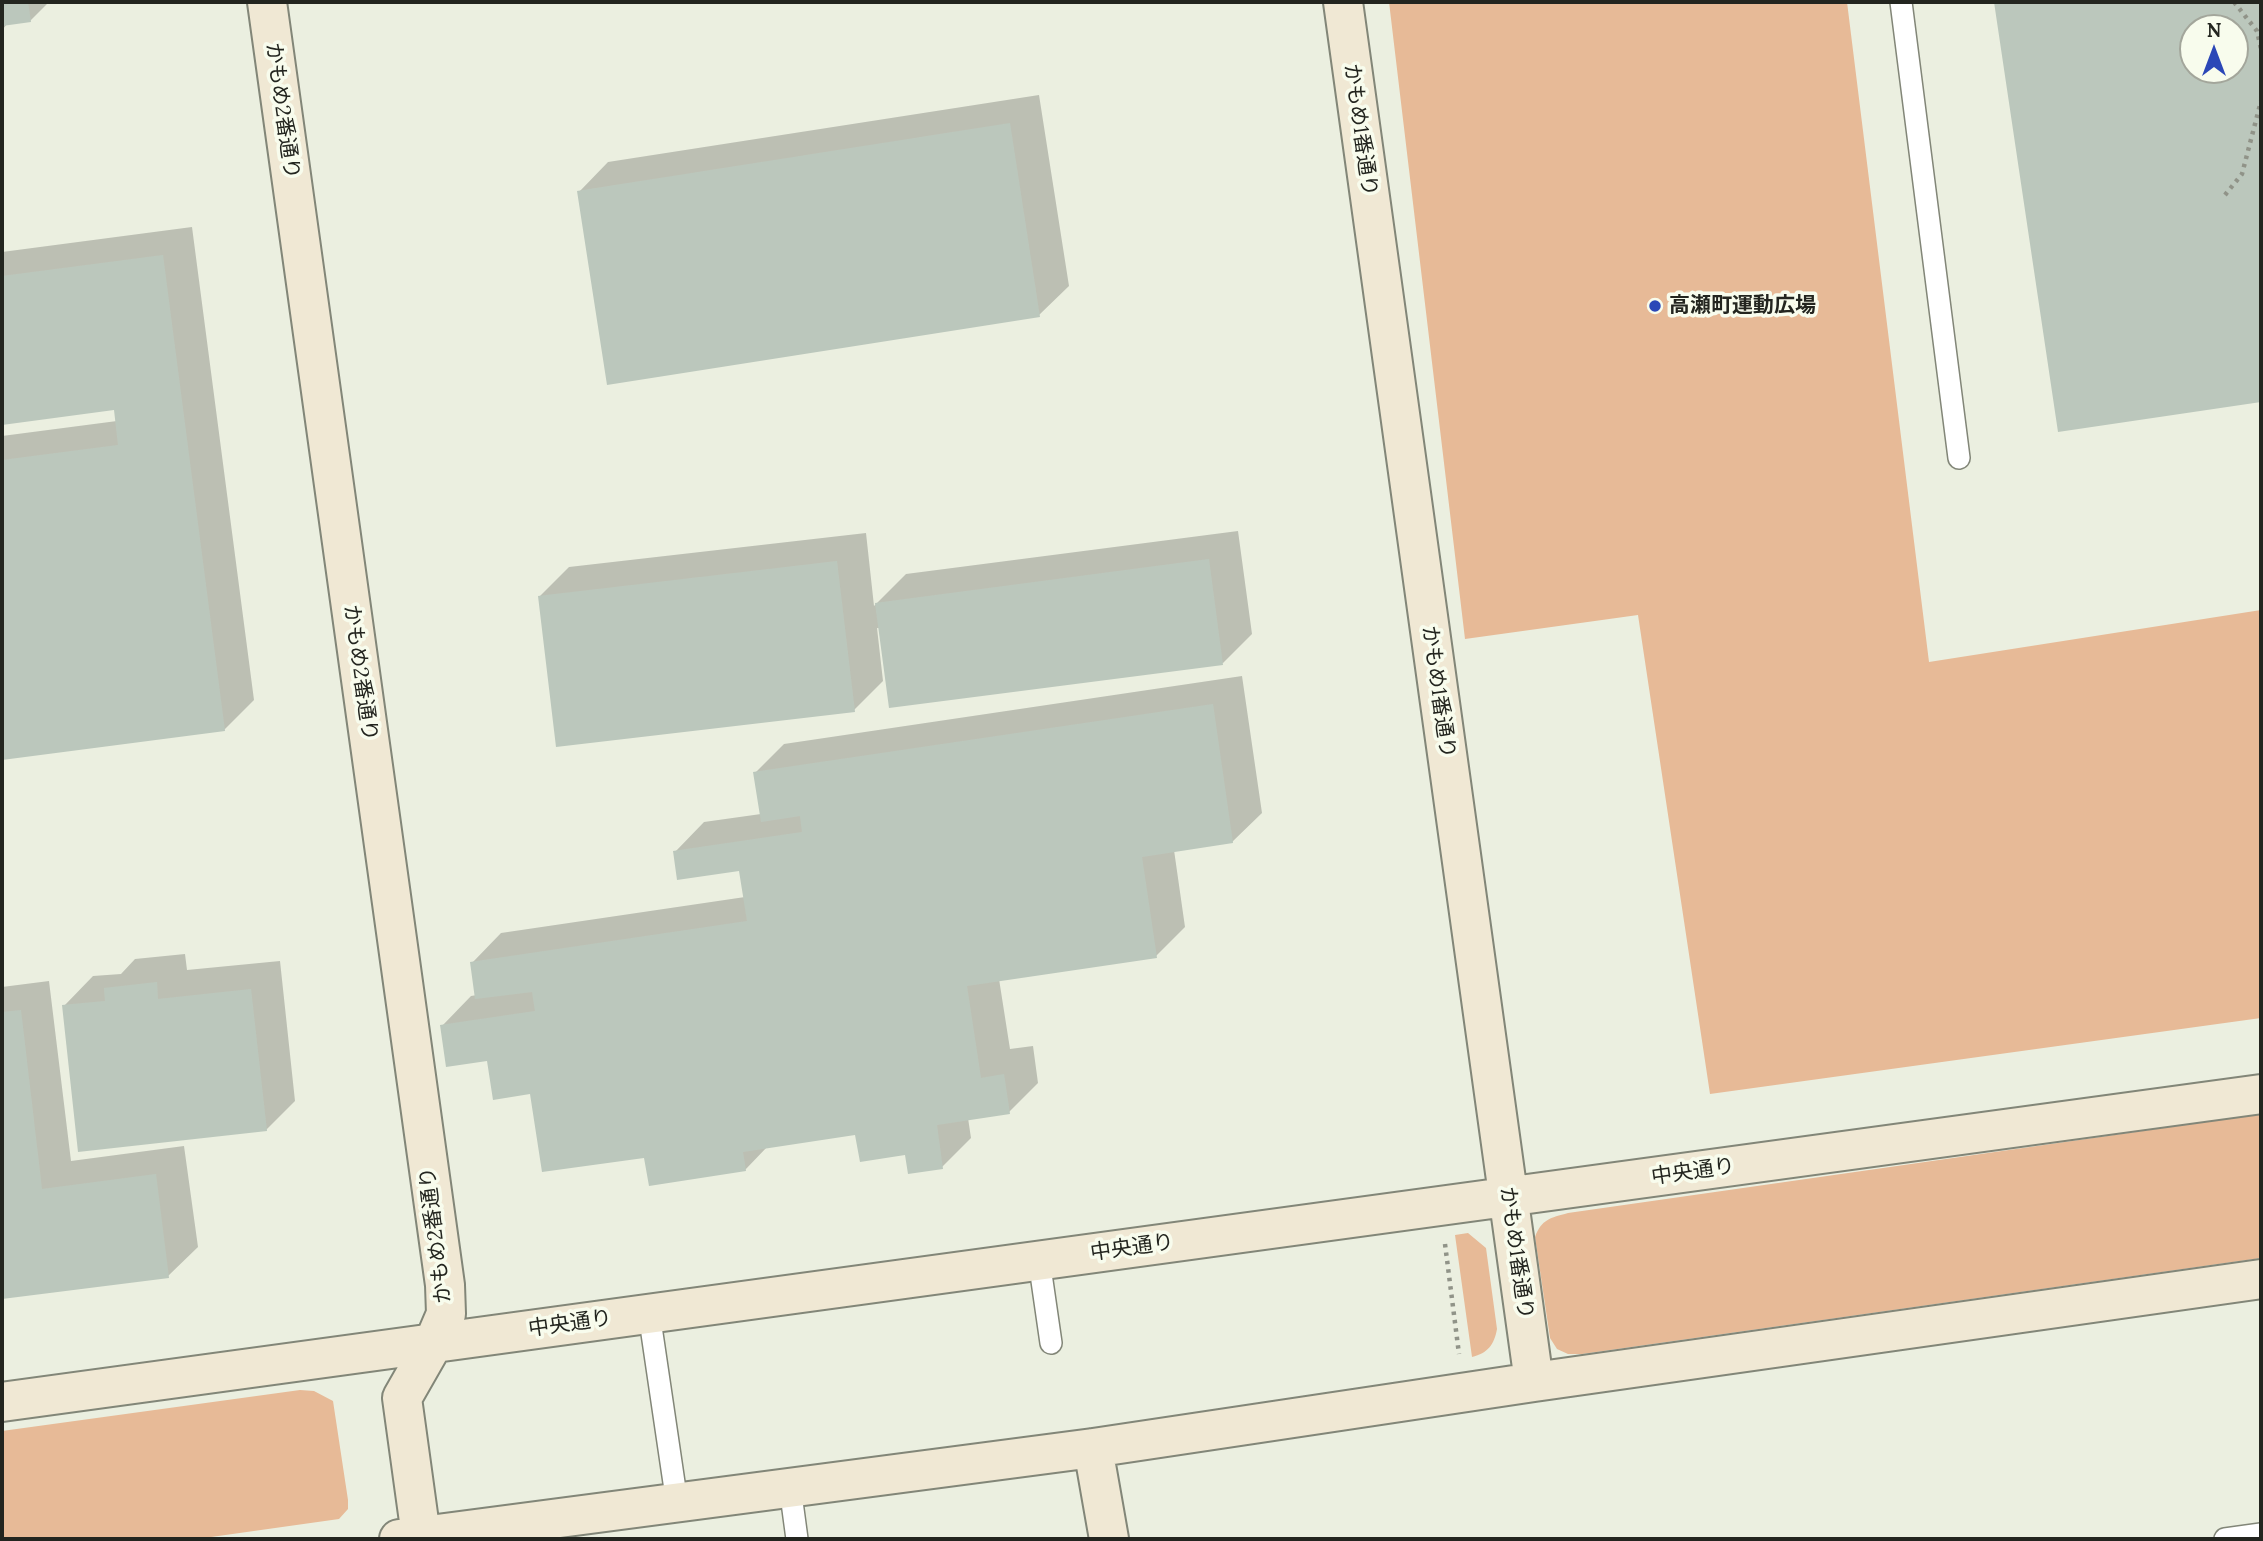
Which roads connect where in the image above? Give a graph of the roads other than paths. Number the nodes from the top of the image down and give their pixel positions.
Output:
1 (267, 2) edge
2 (1343, 2) edge
3 (1901, 2) edge
4 (1959, 458) dead end
5 (2261, 1094) edge
6 (1508, 1198) junction
7 (1039, 1260) junction
8 (2261, 1279) edge
9 (649, 1313) junction
10 (433, 1342) junction
11 (1051, 1343) dead end
12 (1534, 1382) junction
13 (2, 1402) edge
14 (1093, 1448) junction
15 (790, 1487) junction
16 (677, 1503) junction
17 (2261, 1534) edge
18 (410, 1538) edge
19 (797, 1539) edge
20 (1109, 1539) edge
21 (2225, 1539) edge

1 - 10 street, かもめ2番通り
2 - 6 street, かもめ1番通り
3 - 4 lane
5 - 6 street, 中央通り
6 - 7 street, 中央通り
6 - 12 street, かもめ1番通り
7 - 9 street, 中央通り
7 - 11 lane
8 - 12 street
9 - 10 street, 中央通り
9 - 16 lane
10 - 13 street, 中央通り
10 - 18 street, かもめ2番通り
12 - 14 street
14 - 15 street
14 - 20 street
15 - 16 street
15 - 19 lane
16 - 18 street
17 - 21 lane

